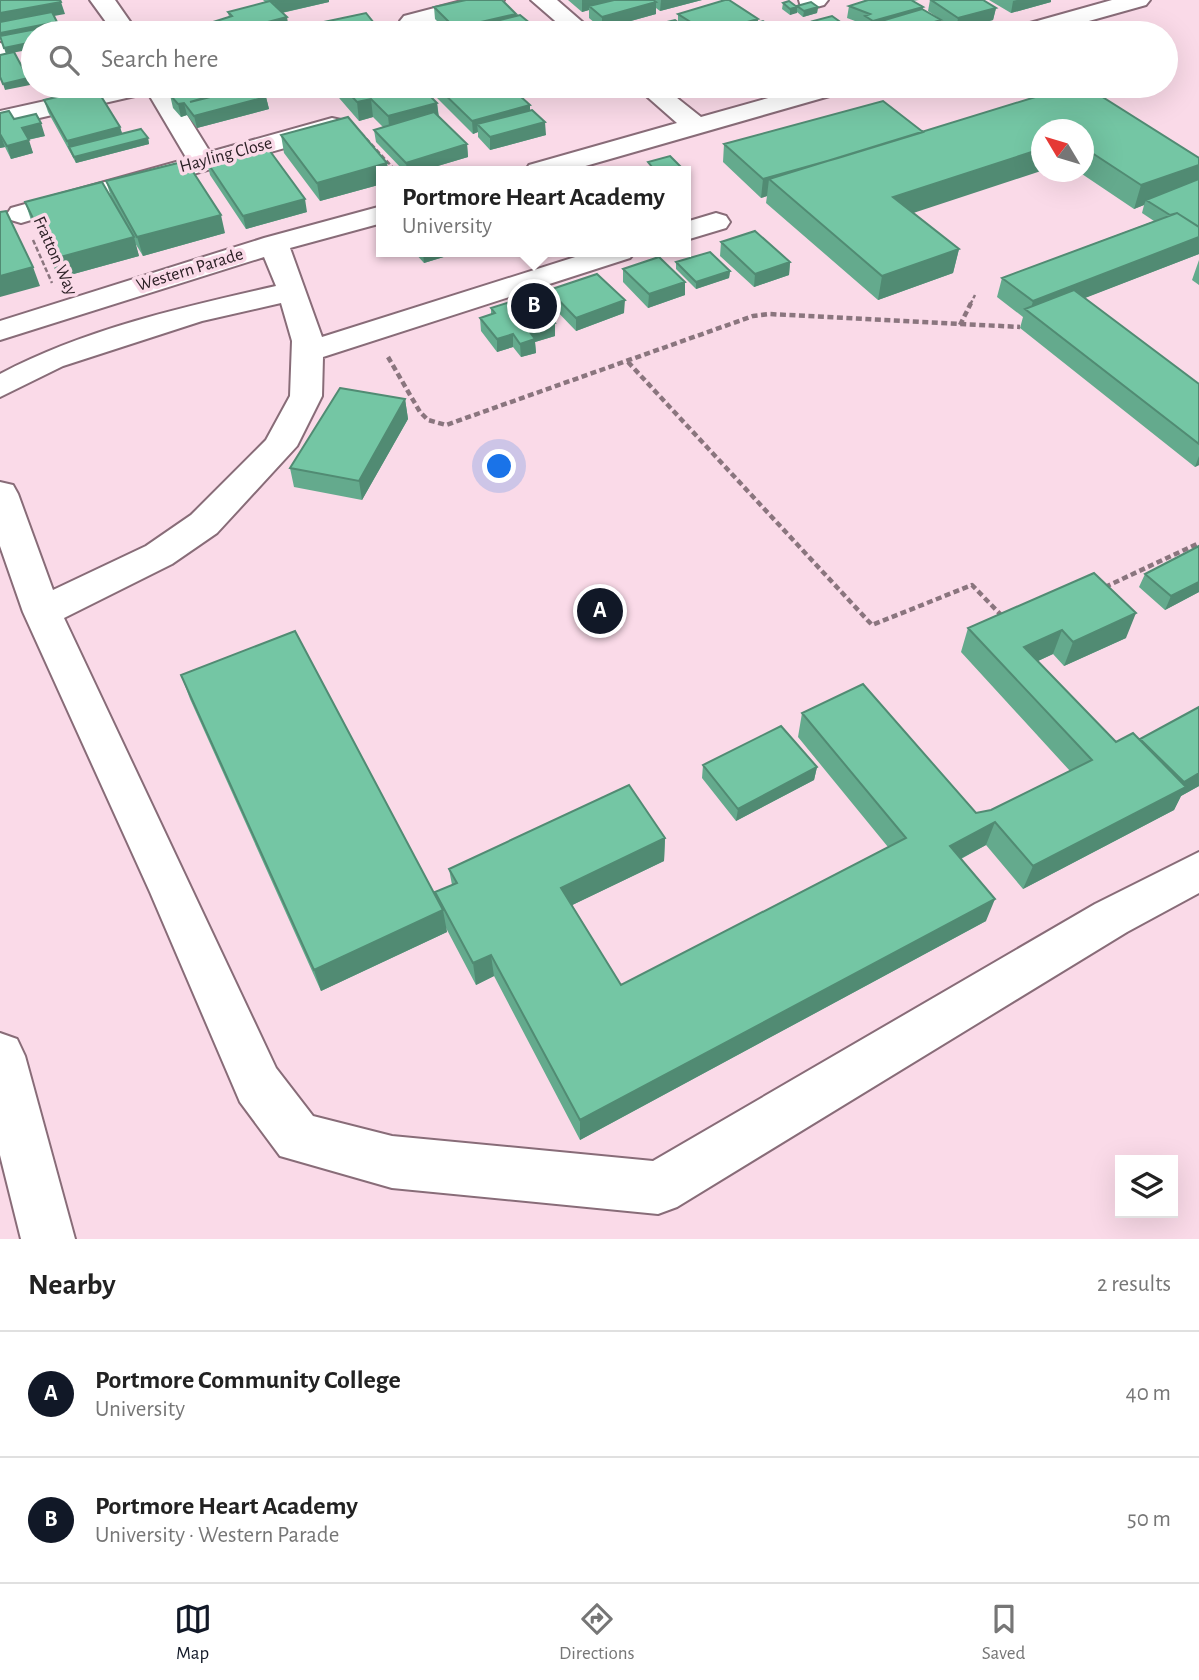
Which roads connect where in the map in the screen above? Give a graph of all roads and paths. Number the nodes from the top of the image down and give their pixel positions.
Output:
1 (102, 0) edge
2 (492, 0) edge
3 (542, 0) edge
4 (1138, 0) edge
5 (117, 21) edge
6 (412, 21) dead end
7 (568, 21) edge
8 (1063, 21) edge
9 (92, 98) edge
10 (164, 98) edge
11 (662, 98) edge
12 (797, 98) edge
13 (0, 119) edge
14 (350, 122) joint
15 (698, 127) junction
16 (202, 161) junction
17 (391, 166) edge
18 (556, 166) edge
19 (21, 214) joint
20 (376, 216) edge
21 (716, 222) dead end
22 (691, 230) edge
23 (274, 244) junction
24 (604, 257) edge
25 (293, 290) junction
26 (975, 295) dead end
27 (64, 310) junction
28 (960, 324) junction
29 (1020, 327) dead end
30 (371, 329) junction
31 (0, 331) edge
32 (307, 352) junction
33 (628, 362) junction
34 (0, 387) edge
35 (0, 494) edge
36 (1199, 543) edge
37 (1096, 592) edge
38 (42, 612) junction
39 (1005, 620) edge
40 (1199, 871) edge
41 (0, 1056) edge
42 (48, 1239) edge

1 - 5 street
2 - 6 street
3 - 7 street
4 - 8 street
9 - 13 street
10 - 16 street
11 - 15 street
12 - 15 street
14 - 16 street, Hayling Close
14 - 17 path
15 - 18 street
16 - 19 street, Hayling Close
19 - 27 path, Fratton Way
20 - 23 street, Western Parade
21 - 22 street
23 - 25 street
23 - 27 street, Western Parade
24 - 30 street
25 - 32 street
25 - 34 street
26 - 28 path
27 - 31 street, Western Parade
28 - 29 path
28 - 33 path
30 - 32 street
30 - 33 path
32 - 38 street
33 - 39 path
35 - 38 street
36 - 37 path
38 - 40 street
41 - 42 street

